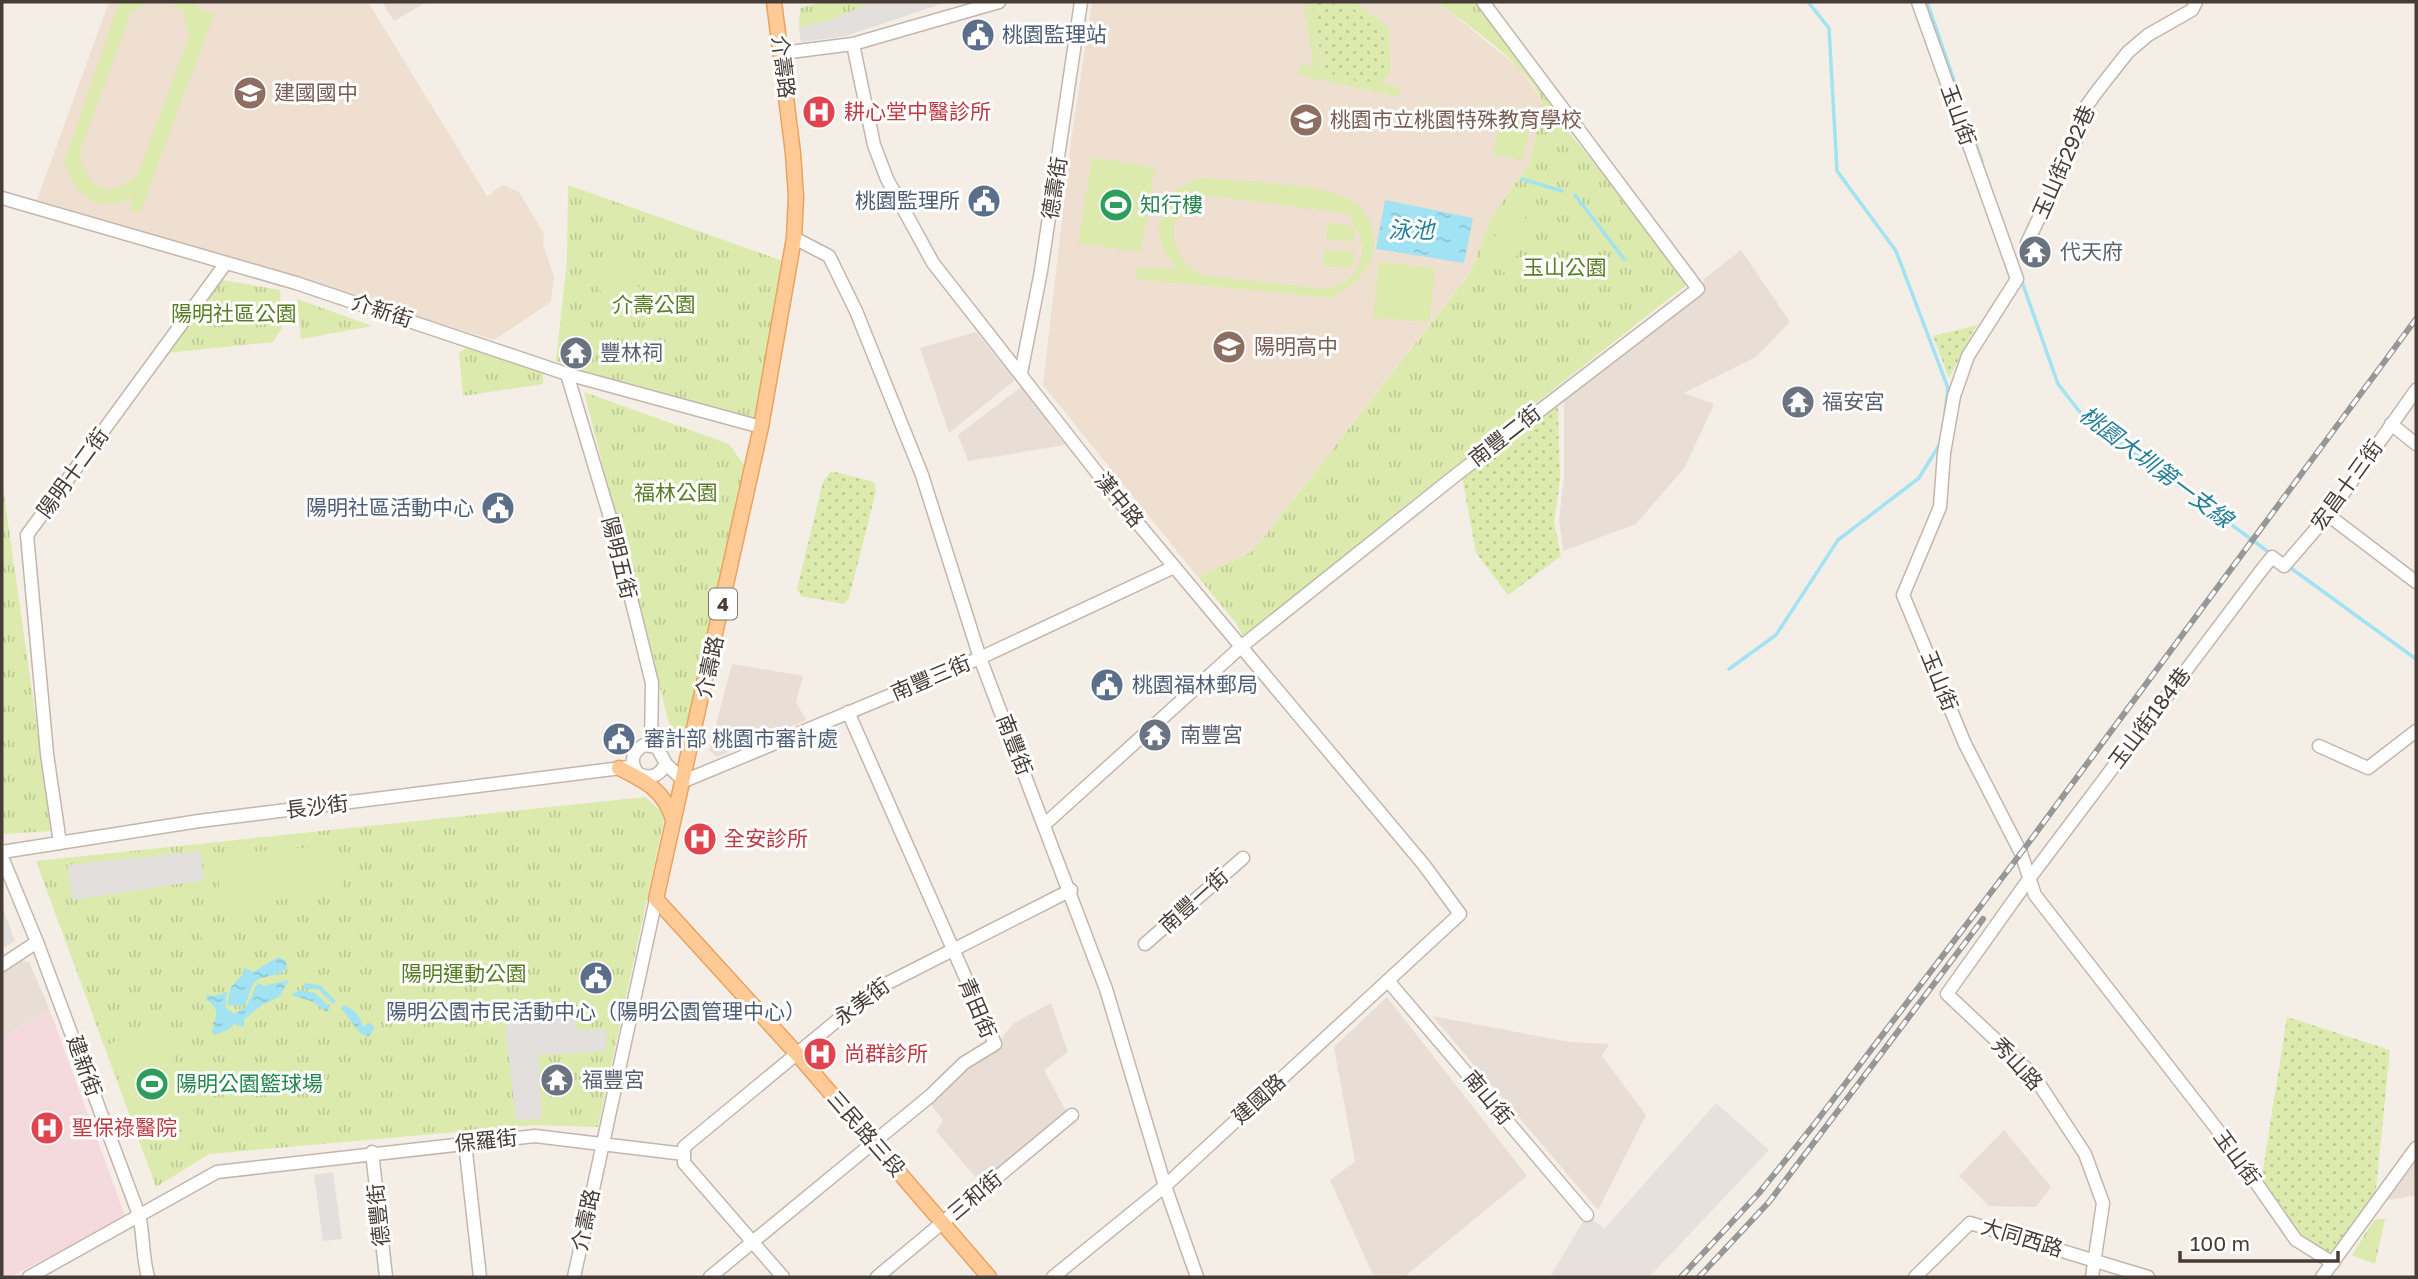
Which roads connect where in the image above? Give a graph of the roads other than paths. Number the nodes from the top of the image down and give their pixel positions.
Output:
1 (999, 2) edge
2 (1081, 2) edge
3 (1483, 2) edge
4 (1918, 2) edge
5 (2196, 2) edge
6 (775, 6) edge
7 (853, 44) junction
8 (782, 53) junction
9 (2, 198) edge
10 (794, 238) junction
11 (2027, 243) dead end
12 (226, 263) junction
13 (1021, 373) junction
14 (567, 374) junction
15 (2416, 390) edge
16 (2391, 424) junction
17 (761, 427) junction
18 (2416, 444) edge
19 (2328, 515) junction
20 (2272, 557) joint
21 (1174, 567) junction
22 (2416, 582) edge
23 (1242, 646) junction
24 (980, 657) junction
25 (848, 712) junction
26 (2416, 732) edge
27 (651, 745) junction
28 (2319, 746) dead end
29 (666, 764) junction
30 (626, 767) junction
31 (684, 781) junction
32 (673, 819) junction
33 (1045, 824) junction
34 (60, 843) junction
35 (2, 852) edge
36 (2, 857) edge
37 (1243, 858) dead end
38 (2029, 878) junction
39 (1071, 890) junction
40 (656, 900) junction
41 (1460, 914) joint
42 (37, 942) junction
43 (1144, 944) dead end
44 (951, 948) junction
45 (2, 965) edge
46 (1389, 982) junction
47 (797, 1054) junction
48 (1072, 1115) dead end
49 (873, 1142) junction
50 (465, 1143) junction
51 (602, 1143) junction
52 (2416, 1149) edge
53 (372, 1152) junction
54 (684, 1154) junction
55 (1165, 1186) junction
56 (1587, 1214) dead end
57 (139, 1215) junction
58 (942, 1223) junction
59 (753, 1241) junction
60 (2097, 1261) junction
61 (2333, 1263) junction
62 (29, 1277) edge
63 (148, 1277) edge
64 (386, 1277) edge
65 (480, 1277) edge
66 (574, 1277) edge
67 (710, 1277) edge
68 (783, 1277) edge
69 (877, 1277) edge
70 (989, 1277) edge
71 (1053, 1277) edge
72 (1197, 1277) edge
73 (1915, 1277) edge
74 (2092, 1277) edge
75 (2148, 1277) edge
76 (2322, 1277) edge

1 - 7 street
2 - 13 street, 德壽街
3 - 23 street, 南豐二街
4 - 38 street, 玉山街
5 - 11 street, 玉山街292巷
6 - 8 main road, 介壽路 / 4
7 - 8 street
7 - 13 street, 漢中路
8 - 10 main road, 介壽路 / 4
9 - 12 street, 介新街
10 - 17 main road, 介壽路 / 4
10 - 24 street, 南豐街
12 - 14 street, 介新街
12 - 34 street, 陽明十二街
13 - 21 street, 漢中路
14 - 17 street, 介新街
14 - 27 street, 陽明五街
15 - 16 street, 宏昌十三街
16 - 18 street
16 - 19 street, 宏昌十三街
17 - 31 main road, 介壽路 / 4
19 - 20 street, 宏昌十三街
19 - 22 street
20 - 38 street, 玉山街184巷
21 - 23 street, 漢中路
21 - 24 street, 南豐三街
23 - 33 street, 南豐二街
23 - 41 street, 漢中路
24 - 25 street, 南豐三街
24 - 33 street, 南豐街
25 - 31 street, 南豐三街
25 - 44 street, 青田街
26 - 28 street
27 - 29 street
27 - 30 street
29 - 30 street, 長沙街
29 - 31 street
30 - 32 main road
30 - 34 street, 長沙街
31 - 32 main road, 介壽路 / 4
32 - 40 main road, 介壽路 / 4
33 - 39 street, 南豐街
34 - 35 street, 長沙街
36 - 42 street, 建新街
37 - 43 street, 南豐一街
38 - 60 street, 秀山路
38 - 61 street, 玉山街
39 - 44 street, 永美街
39 - 55 street, 南豐街
40 - 47 main road, 三民路三段
40 - 51 street, 介壽路
41 - 46 street, 建國路
42 - 45 street
42 - 57 street, 建新街
44 - 47 street, 永美街
44 - 49 street, 青田街
46 - 55 street, 建國路
46 - 56 street, 南山街
47 - 49 main road, 三民路三段
47 - 54 street, 永美街
48 - 58 street, 三和街
49 - 58 main road, 三民路三段
49 - 59 street, 青田街
50 - 51 street, 保羅街
50 - 53 street, 保羅街
50 - 65 street
51 - 54 street, 保羅街
51 - 66 street, 介壽路
52 - 61 street
53 - 57 street, 保羅街
53 - 64 street, 德豐街
54 - 59 street
55 - 71 street, 建國路
55 - 72 street, 南豐街
57 - 62 street, 保羅街
57 - 63 street, 建新街
58 - 69 street, 三和街
58 - 70 main road, 三民路三段
59 - 67 street, 青田街
59 - 68 street
60 - 73 street, 大同西路
60 - 74 street, 秀山路
60 - 75 street, 大同西路
61 - 76 street

